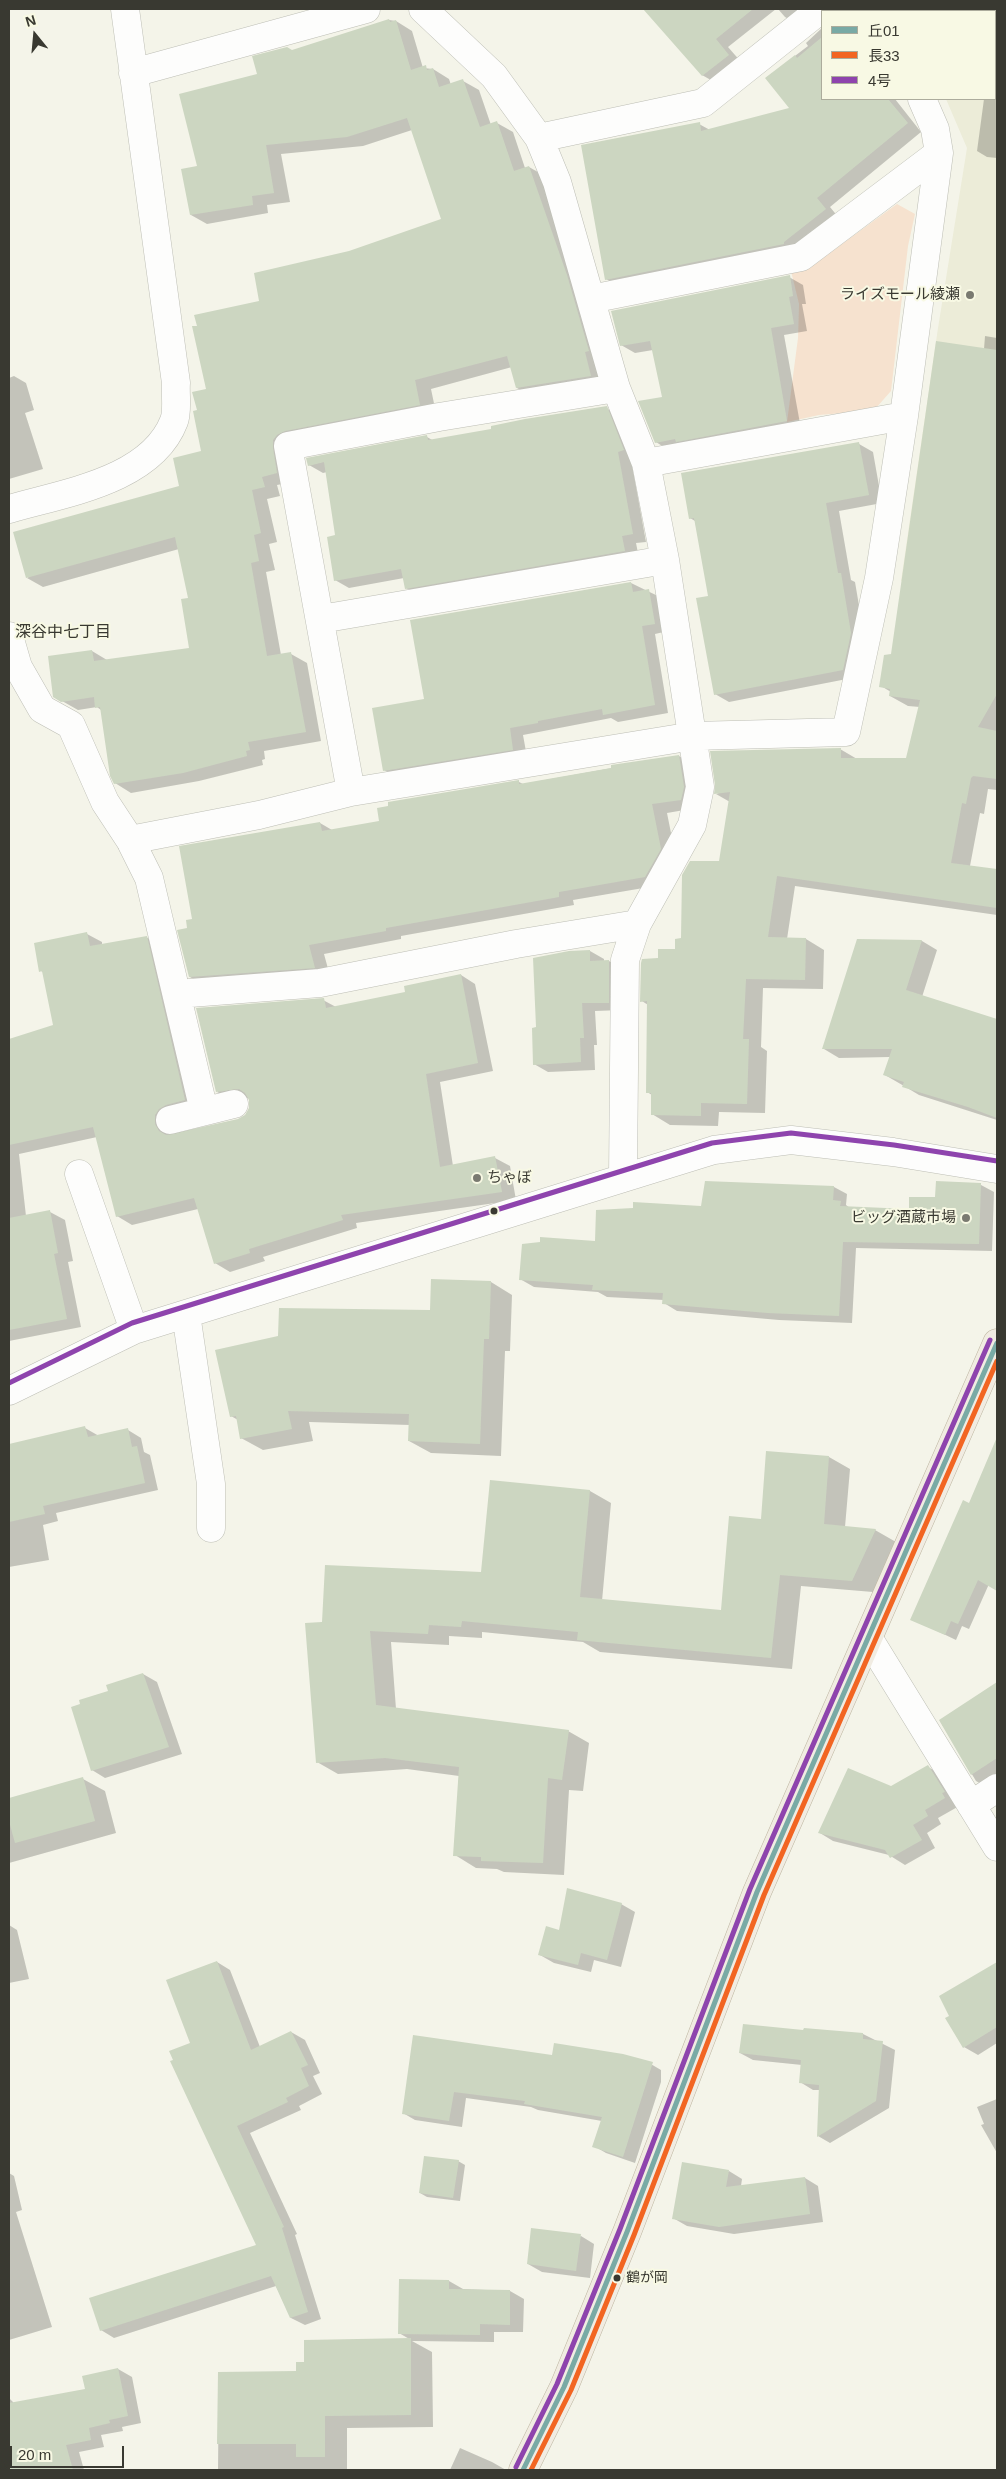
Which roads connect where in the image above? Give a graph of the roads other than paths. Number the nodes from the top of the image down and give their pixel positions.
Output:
1 (125, 9) edge
2 (366, 9) edge
3 (423, 9) edge
4 (821, 9) edge
5 (133, 73) junction
6 (922, 100) edge
7 (539, 138) junction
8 (939, 153) junction
9 (591, 299) junction
10 (616, 388) junction
11 (904, 416) junction
12 (646, 463) junction
13 (9, 509) edge
14 (666, 560) junction
15 (321, 619) junction
16 (9, 636) edge
17 (694, 736) junction
18 (351, 792) junction
19 (130, 840) junction
20 (637, 924) junction
21 (178, 994) junction
22 (234, 1104) dead end
23 (204, 1111) junction
24 (170, 1120) dead end
25 (997, 1169) edge
26 (79, 1174) dead end
27 (623, 1178) junction
28 (186, 1314) junction
29 (134, 1330) junction
30 (997, 1343) edge
31 (9, 1391) edge
32 (211, 1528) dead end
33 (869, 1639) junction
34 (997, 1788) edge
35 (971, 1805) junction
36 (997, 1847) edge
37 (523, 2470) edge

1 - 5 street
2 - 5 street
3 - 7 street
4 - 7 street
5 - 13 street
6 - 8 street
7 - 9 street
8 - 9 street
8 - 11 street
9 - 10 street
10 - 12 street
10 - 15 street
11 - 12 street
11 - 17 street
12 - 14 street
14 - 15 street
14 - 17 street
15 - 18 street
16 - 19 street
17 - 18 street
17 - 20 street
18 - 19 street
19 - 21 street
20 - 21 street
20 - 27 street
21 - 23 street
22 - 23 street
23 - 24 street
25 - 27 street
26 - 29 street
27 - 28 street
28 - 29 street
28 - 32 street
29 - 31 street
30 - 33 main road
33 - 35 street
33 - 37 main road
34 - 35 street
35 - 36 street

